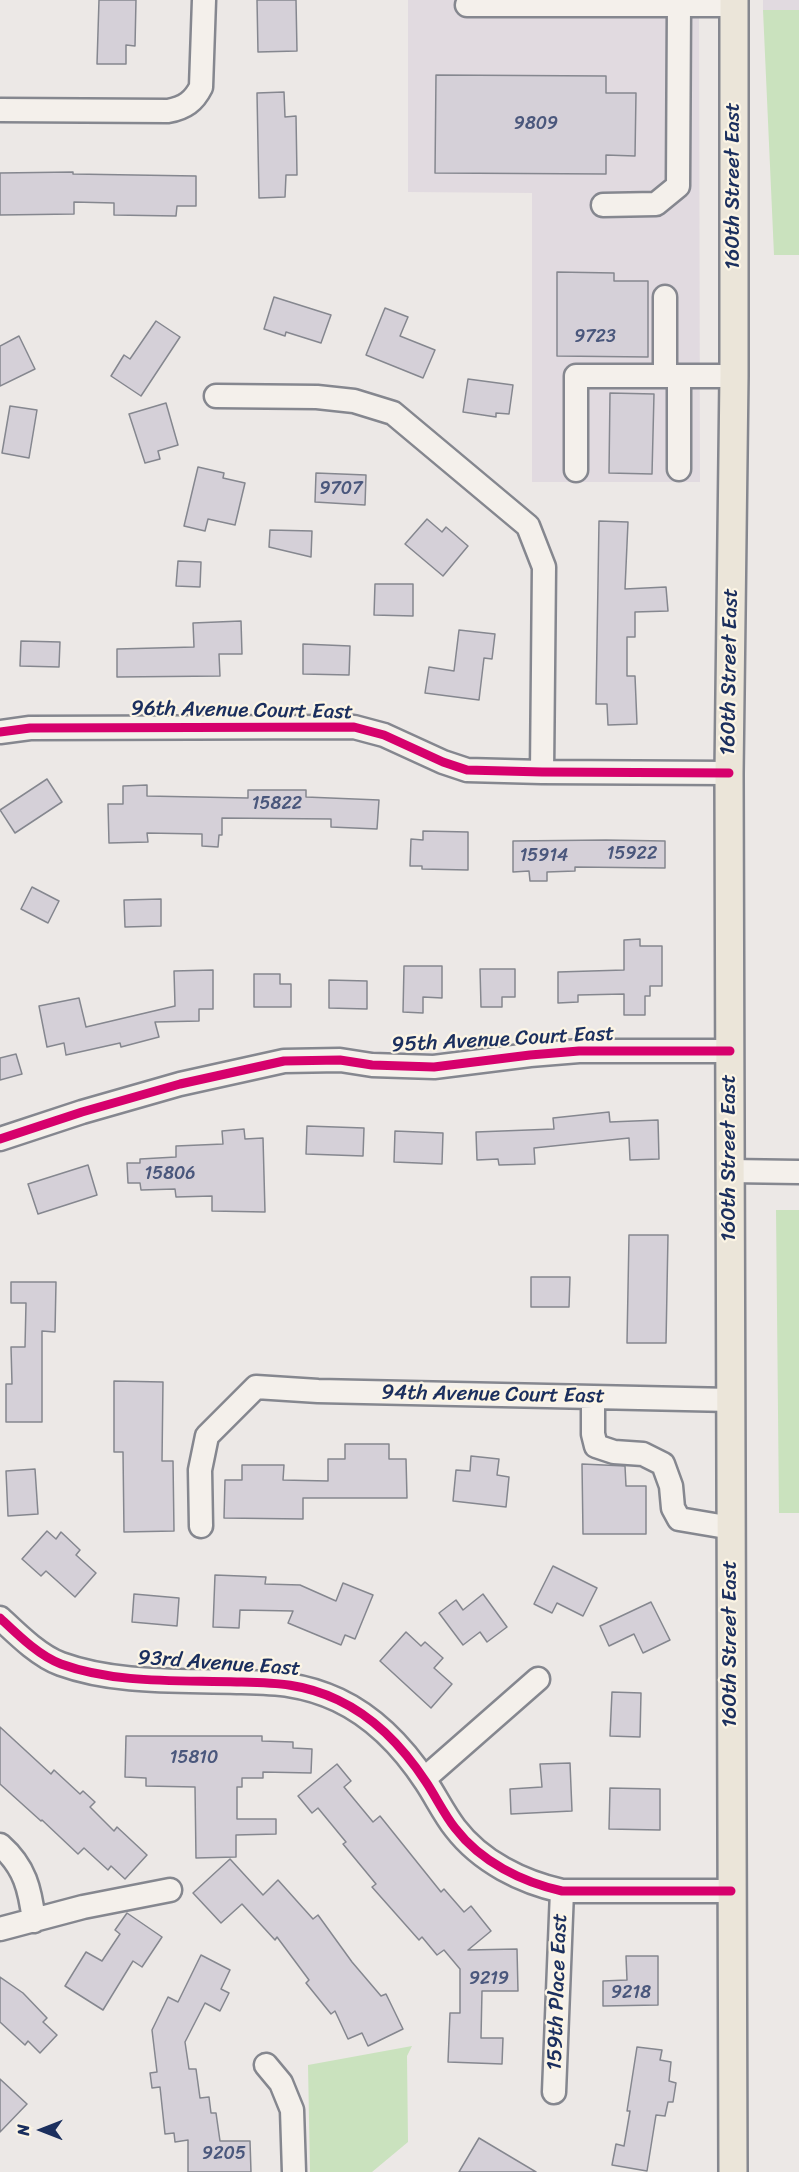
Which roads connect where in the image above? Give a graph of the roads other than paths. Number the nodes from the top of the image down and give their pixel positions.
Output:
1 (204, 0) edge
2 (734, 2) edge
3 (466, 5) dead end
4 (679, 5) junction
5 (0, 110) edge
6 (603, 206) dead end
7 (665, 297) dead end
8 (672, 376) junction
9 (734, 376) junction
10 (216, 396) dead end
11 (679, 469) dead end
12 (576, 470) dead end
13 (0, 732) edge
14 (542, 772) junction
15 (729, 773) junction
16 (730, 1051) junction
17 (0, 1139) edge
18 (730, 1171) junction
19 (799, 1172) edge
20 (593, 1397) junction
21 (731, 1400) junction
22 (201, 1526) dead end
23 (732, 1528) junction
24 (0, 1618) edge
25 (538, 1679) dead end
26 (424, 1779) junction
27 (0, 1845) edge
28 (170, 1890) dead end
29 (562, 1891) junction
30 (731, 1891) junction
31 (34, 1921) junction
32 (0, 1929) edge
33 (266, 2065) dead end
34 (554, 2092) dead end
35 (294, 2172) edge
36 (733, 2172) edge

1 - 5 street
2 - 4 street
2 - 9 main road, 160th Street East
3 - 4 street
4 - 6 street
7 - 8 street
8 - 9 street
8 - 11 street
8 - 12 street
9 - 15 main road, 160th Street East
10 - 14 street
13 - 14 street, 96th Avenue Court East
14 - 15 street, 96th Avenue Court East
15 - 16 main road, 160th Street East
16 - 17 street, 95th Avenue Court East
16 - 18 main road, 160th Street East
18 - 19 street
18 - 21 main road, 160th Street East
20 - 21 street, 94th Avenue Court East
20 - 22 street, 94th Avenue Court East
20 - 23 street
21 - 23 main road, 160th Street East
23 - 30 main road, 160th Street East
24 - 26 street, 93rd Avenue East
25 - 26 street
26 - 29 street, 93rd Avenue East
27 - 31 street
28 - 31 street
29 - 30 street, 93rd Avenue East
29 - 34 street, 159th Place East
30 - 36 main road, 160th Street East
31 - 32 street
33 - 35 street

